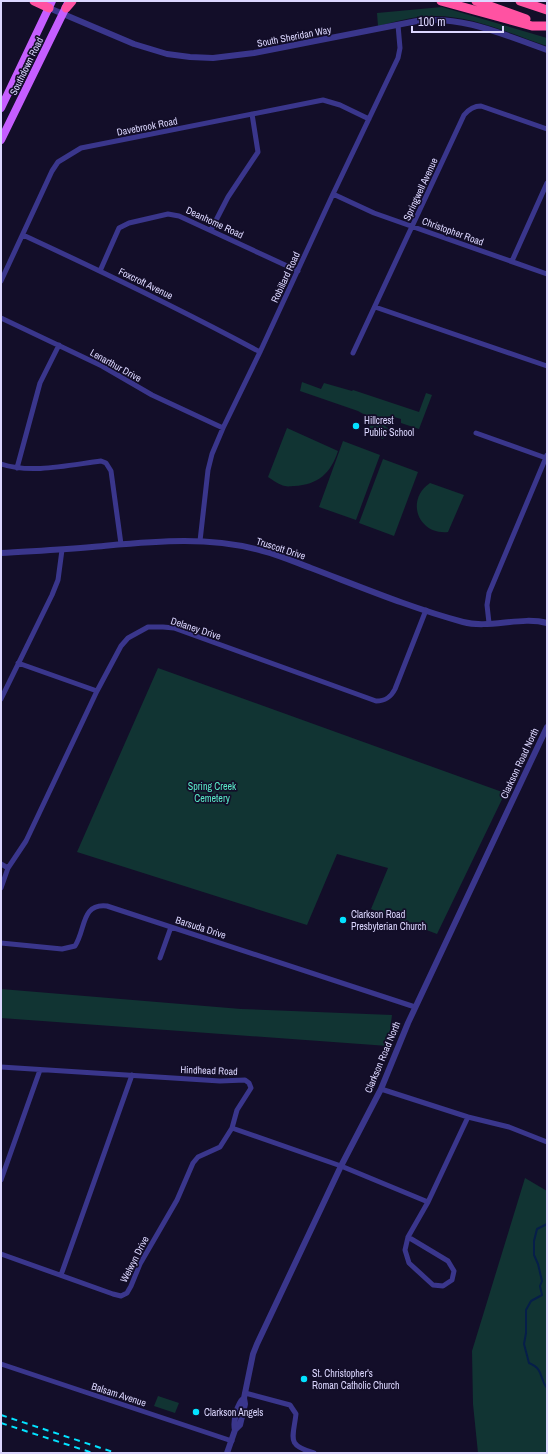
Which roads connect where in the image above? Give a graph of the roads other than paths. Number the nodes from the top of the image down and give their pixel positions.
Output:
1 (34, 1) edge
2 (441, 1) edge
3 (476, 1) edge
4 (520, 1) edge
5 (50, 4) edge
6 (67, 6) edge
7 (547, 10) edge
8 (398, 25) junction
9 (547, 26) edge
10 (547, 50) edge
11 (1, 108) edge
12 (252, 114) junction
13 (369, 119) junction
14 (547, 129) edge
15 (1, 139) edge
16 (547, 183) edge
17 (333, 194) junction
18 (413, 226) junction
19 (211, 230) junction
20 (23, 235) junction
21 (512, 261) junction
22 (100, 270) junction
23 (298, 271) junction
24 (547, 274) edge
25 (1, 281) edge
26 (375, 307) junction
27 (1, 318) edge
28 (59, 345) junction
29 (260, 352) junction
30 (353, 353) dead end
31 (547, 366) edge
32 (223, 428) junction
33 (476, 433) dead end
34 (546, 456) edge
35 (1, 464) edge
36 (17, 468) junction
37 (200, 541) junction
38 (121, 544) junction
39 (62, 550) junction
40 (1, 553) edge
41 (426, 610) junction
42 (489, 623) junction
43 (547, 623) edge
44 (18, 663) junction
45 (97, 692) junction
46 (1, 700) edge
47 (547, 727) edge
48 (545, 738) edge
49 (1, 864) edge
50 (8, 868) junction
51 (1, 888) edge
52 (171, 927) junction
53 (1, 943) edge
54 (160, 958) dead end
55 (415, 1007) junction
56 (1, 1067) edge
57 (40, 1070) junction
58 (132, 1075) junction
59 (381, 1089) junction
60 (468, 1117) junction
61 (232, 1128) junction
62 (547, 1142) edge
63 (342, 1166) junction
64 (1, 1180) edge
65 (428, 1202) junction
66 (408, 1237) junction
67 (1, 1254) edge
68 (61, 1275) junction
69 (1, 1364) edge
70 (245, 1395) junction
71 (232, 1441) junction
72 (227, 1453) edge
73 (314, 1453) edge

1 - 5 highway
2 - 9 highway
3 - 9 highway
4 - 7 highway
5 - 6 street, South Sheridan Way
5 - 11 main road, Southdown Road
6 - 8 street, South Sheridan Way
6 - 15 main road, Southdown Road
8 - 10 street, South Sheridan Way
8 - 13 street, Robillard Road
12 - 13 street, Davebrook Road
12 - 19 street
12 - 20 street, Davebrook Road
13 - 17 street, Robillard Road
14 - 18 street, Springwell Avenue
16 - 21 street
17 - 18 street, Christopher Road
17 - 23 street, Robillard Road
18 - 21 street, Christopher Road
18 - 26 street, Springwell Avenue
19 - 22 street, Deanhome Road
19 - 23 street, Deanhome Road
20 - 22 street, Foxcroft Avenue
20 - 25 street, Davebrook Road
21 - 24 street, Christopher Road
22 - 29 street, Foxcroft Avenue
23 - 29 street, Robillard Road
26 - 30 street, Springwell Avenue
26 - 31 street
27 - 28 street, Lenarthur Drive
28 - 32 street, Lenarthur Drive
28 - 36 street
29 - 32 street, Robillard Road
32 - 37 street, Robillard Road
33 - 34 street
34 - 42 street
35 - 36 street
36 - 38 street
37 - 38 street, Truscott Drive
37 - 41 street, Truscott Drive
38 - 39 street, Truscott Drive
39 - 40 street, Truscott Drive
39 - 44 street
41 - 42 street, Truscott Drive
41 - 45 street, Delaney Drive
42 - 43 street, Truscott Drive
44 - 45 street
44 - 46 street
45 - 50 street, Delaney Drive
47 - 48 street, Clarkson Road North
48 - 55 street, Clarkson Road North
49 - 50 street
50 - 51 street, Delaney Drive
52 - 53 street, Barsuda Drive
52 - 54 street
52 - 55 street, Barsuda Drive
55 - 59 street, Clarkson Road North
56 - 57 street, Hindhead Road
57 - 58 street, Hindhead Road
57 - 64 street
58 - 61 street, Hindhead Road
58 - 68 street
59 - 60 street
59 - 63 street, Clarkson Road North
60 - 62 street
60 - 65 street
61 - 63 street
61 - 68 street, Welwyn Drive
63 - 65 street
63 - 70 street, Clarkson Road North
65 - 66 street
66 - 66 street
67 - 68 street, Welwyn Drive
69 - 71 street, Balsam Avenue
70 - 71 street, Clarkson Road North
70 - 73 street
71 - 72 street, Clarkson Road North

